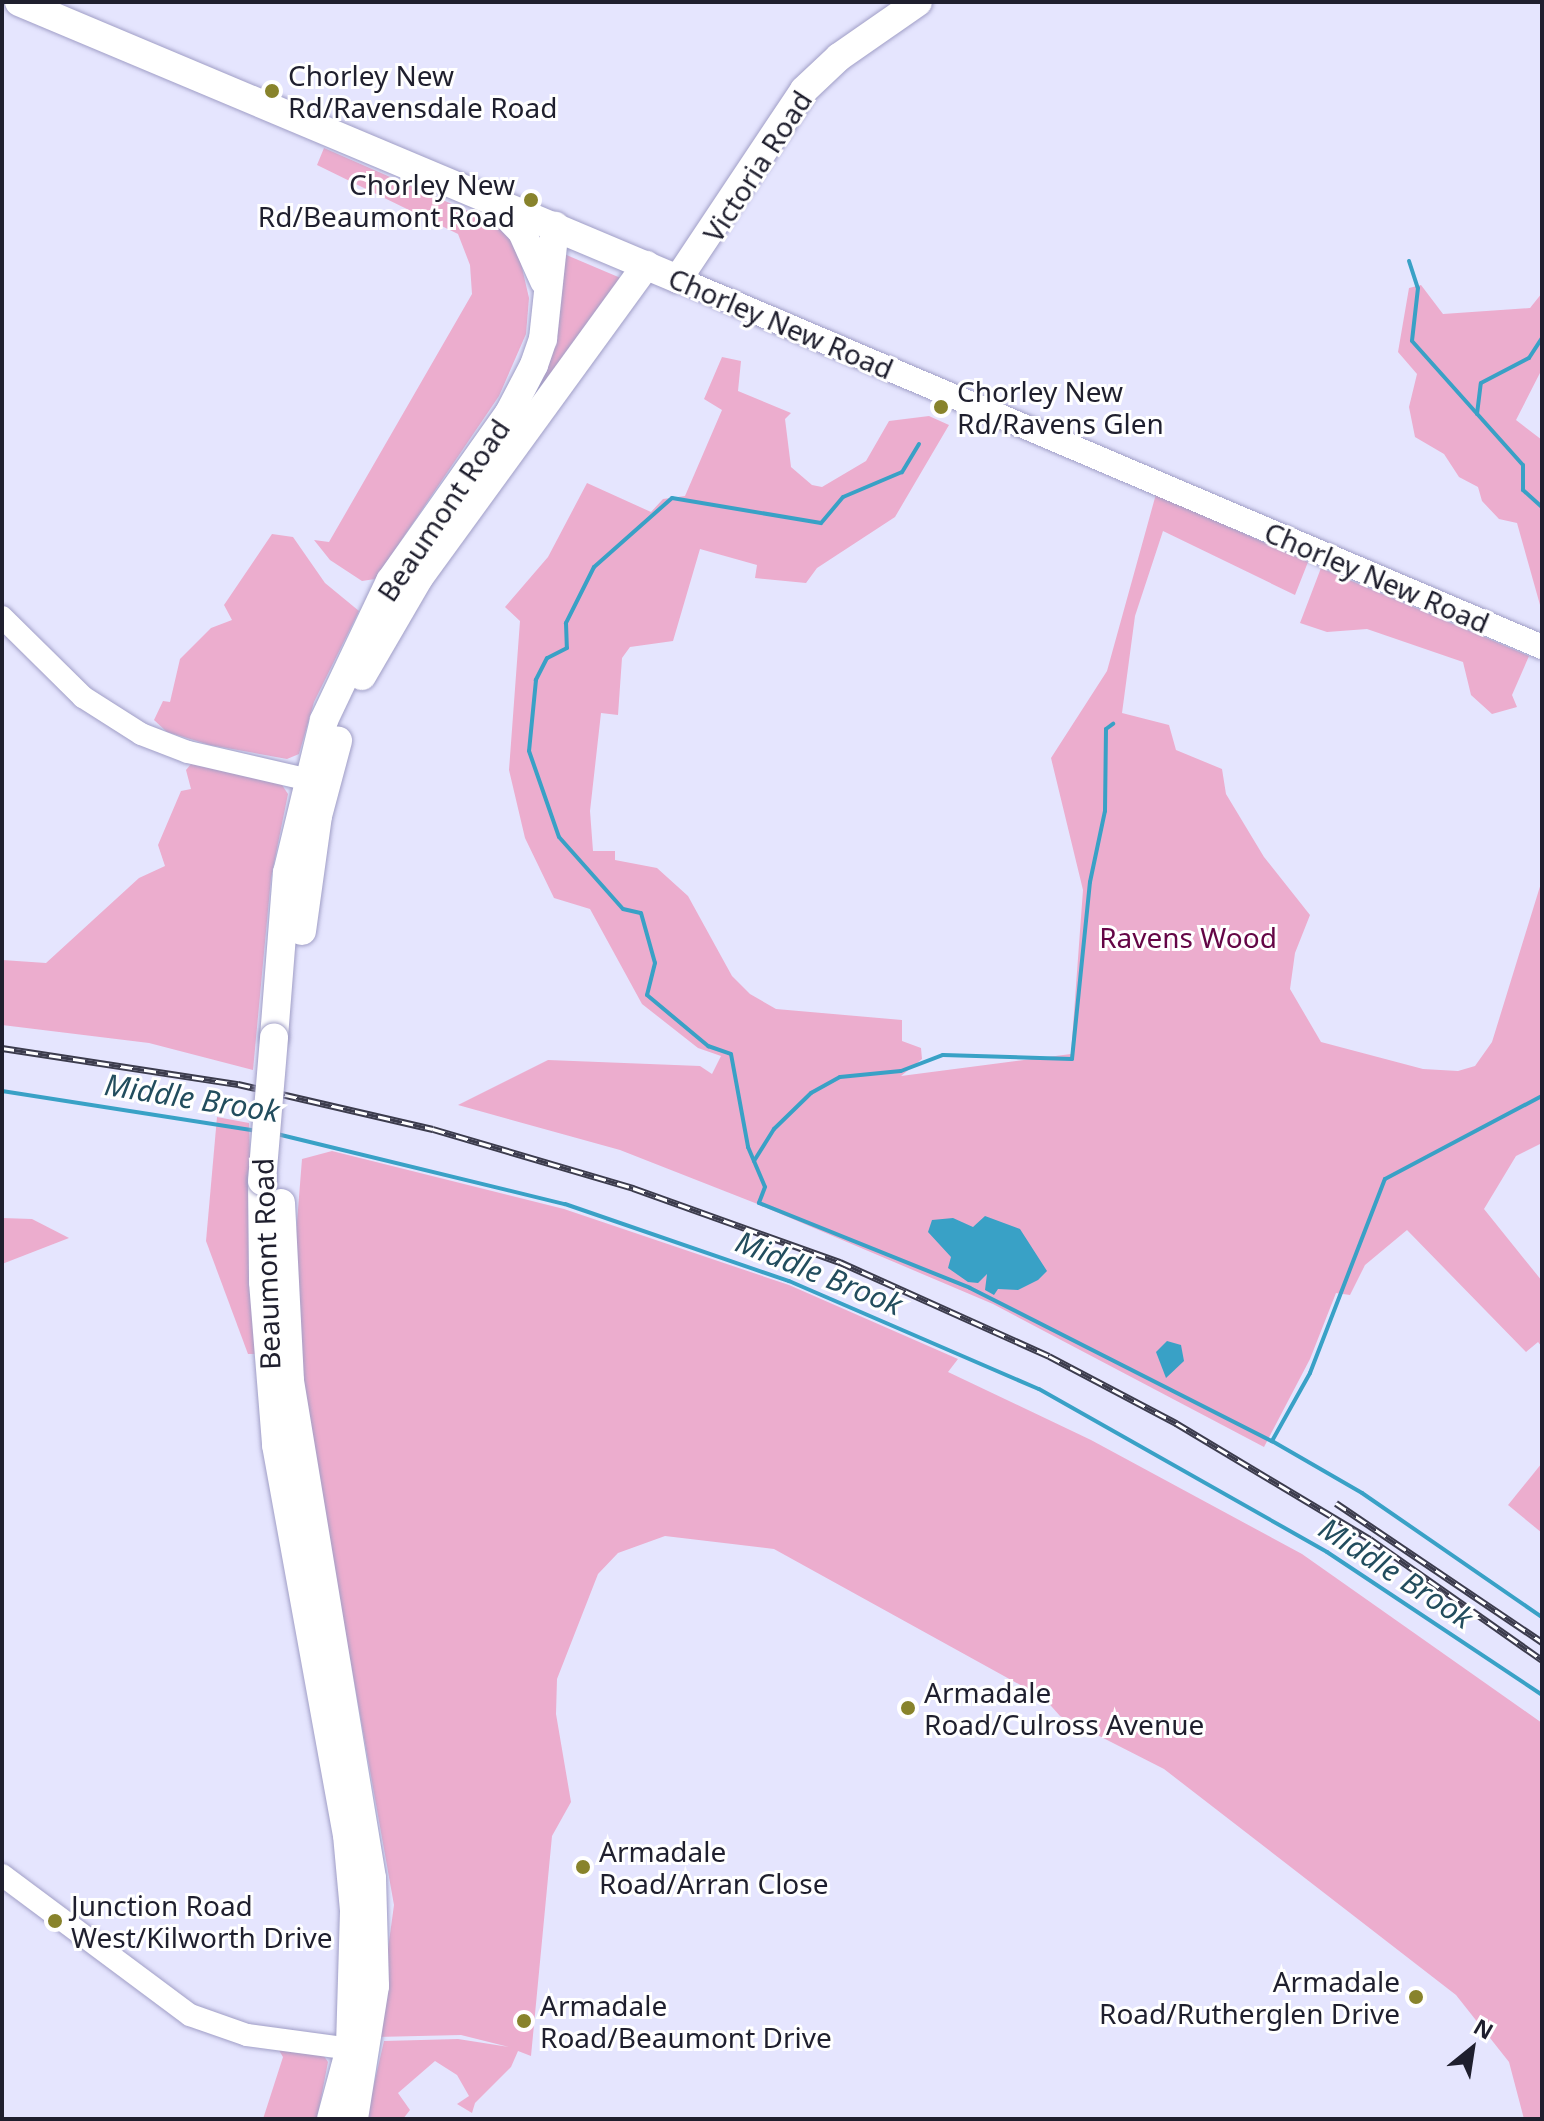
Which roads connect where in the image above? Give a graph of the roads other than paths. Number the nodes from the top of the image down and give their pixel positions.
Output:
1 (19, 2) edge
2 (918, 2) edge
3 (492, 200) junction
4 (555, 226) junction
5 (646, 265) junction
6 (678, 279) junction
7 (546, 285) junction
8 (2, 617) edge
9 (1542, 647) edge
10 (317, 782) junction
11 (2, 1875) edge
12 (359, 2050) junction
13 (331, 2119) edge
14 (354, 2119) edge

1 - 3 highway, Chorley New Road
2 - 6 highway, Victoria Road
3 - 4 highway, Chorley New Road
3 - 7 highway
4 - 5 highway, Chorley New Road
4 - 7 highway, Beaumont Road
5 - 6 highway, Chorley New Road
5 - 10 highway, Beaumont Road
6 - 9 main road, Chorley New Road
7 - 10 highway, Beaumont Road
8 - 10 street
10 - 12 highway, Beaumont Road, bridge
11 - 12 street
12 - 13 highway, Beaumont Road
12 - 14 highway, Beaumont Road

